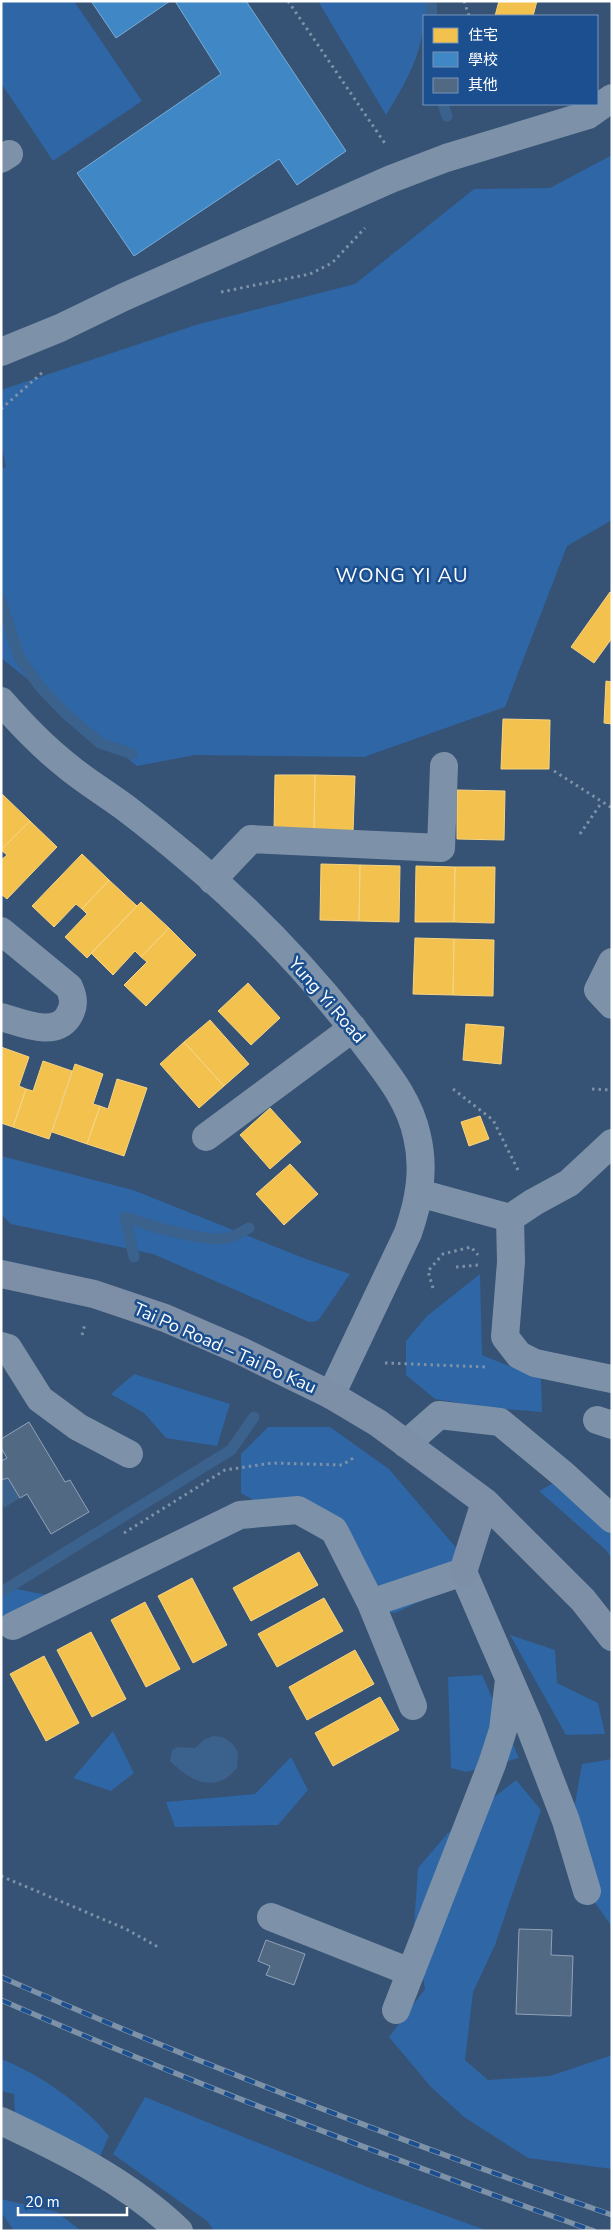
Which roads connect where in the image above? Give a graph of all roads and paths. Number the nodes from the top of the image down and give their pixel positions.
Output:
1 (464, 1) edge
2 (469, 15) edge
3 (612, 98) edge
4 (1, 352) edge
5 (1, 701) edge
6 (444, 766) dead end
7 (554, 771) dead end
8 (602, 802) junction
9 (612, 808) edge
10 (580, 834) dead end
11 (212, 880) junction
12 (1, 931) edge
13 (612, 962) edge
14 (612, 1005) edge
15 (1, 1017) edge
16 (352, 1028) junction
17 (454, 1089) dead end
18 (592, 1090) dead end
19 (612, 1090) edge
20 (206, 1137) dead end
21 (612, 1143) edge
22 (419, 1193) junction
23 (534, 1202) junction
24 (510, 1218) junction
25 (512, 1262) junction
26 (482, 1264) dead end
27 (456, 1268) dead end
28 (1, 1274) edge
29 (433, 1288) dead end
30 (1, 1346) edge
31 (385, 1363) dead end
32 (479, 1366) dead end
33 (612, 1379) edge
34 (331, 1395) junction
35 (406, 1444) junction
36 (129, 1454) dead end
37 (485, 1502) junction
38 (612, 1519) edge
39 (463, 1572) junction
40 (372, 1603) junction
41 (13, 1626) dead end
42 (612, 1637) edge
43 (509, 1680) junction
44 (413, 1706) dead end
45 (1, 1876) edge
46 (587, 1892) dead end
47 (271, 1917) dead end
48 (158, 1947) dead end
49 (410, 1972) junction
50 (396, 2010) dead end
51 (1, 2121) edge
52 (179, 2231) edge

1 - 2 path
3 - 4 street
5 - 11 street, Yung Yi Road
6 - 11 street
7 - 8 path
8 - 9 path
8 - 10 path
11 - 16 street, Yung Yi Road
12 - 15 street
13 - 14 street
16 - 20 street
16 - 22 street, Yung Yi Road
17 - 23 path
18 - 19 path
21 - 23 street
22 - 24 street
22 - 34 street, Yung Yi Road
23 - 24 street
24 - 25 street
25 - 29 path
25 - 33 street
26 - 27 path
28 - 34 main road, Tai Po Road – Tai Po Kau
30 - 36 street
31 - 32 path
34 - 35 main road, Tai Po Road – Tai Po Kau
35 - 37 main road, Tai Po Road – Tai Po Kau
35 - 38 street
37 - 39 main road
37 - 42 main road, Tai Po Road – Tai Po Kau
39 - 40 street
39 - 43 street
40 - 41 street
40 - 44 street
43 - 46 street
43 - 49 street
45 - 48 path
47 - 49 street
49 - 50 street
51 - 52 highway

